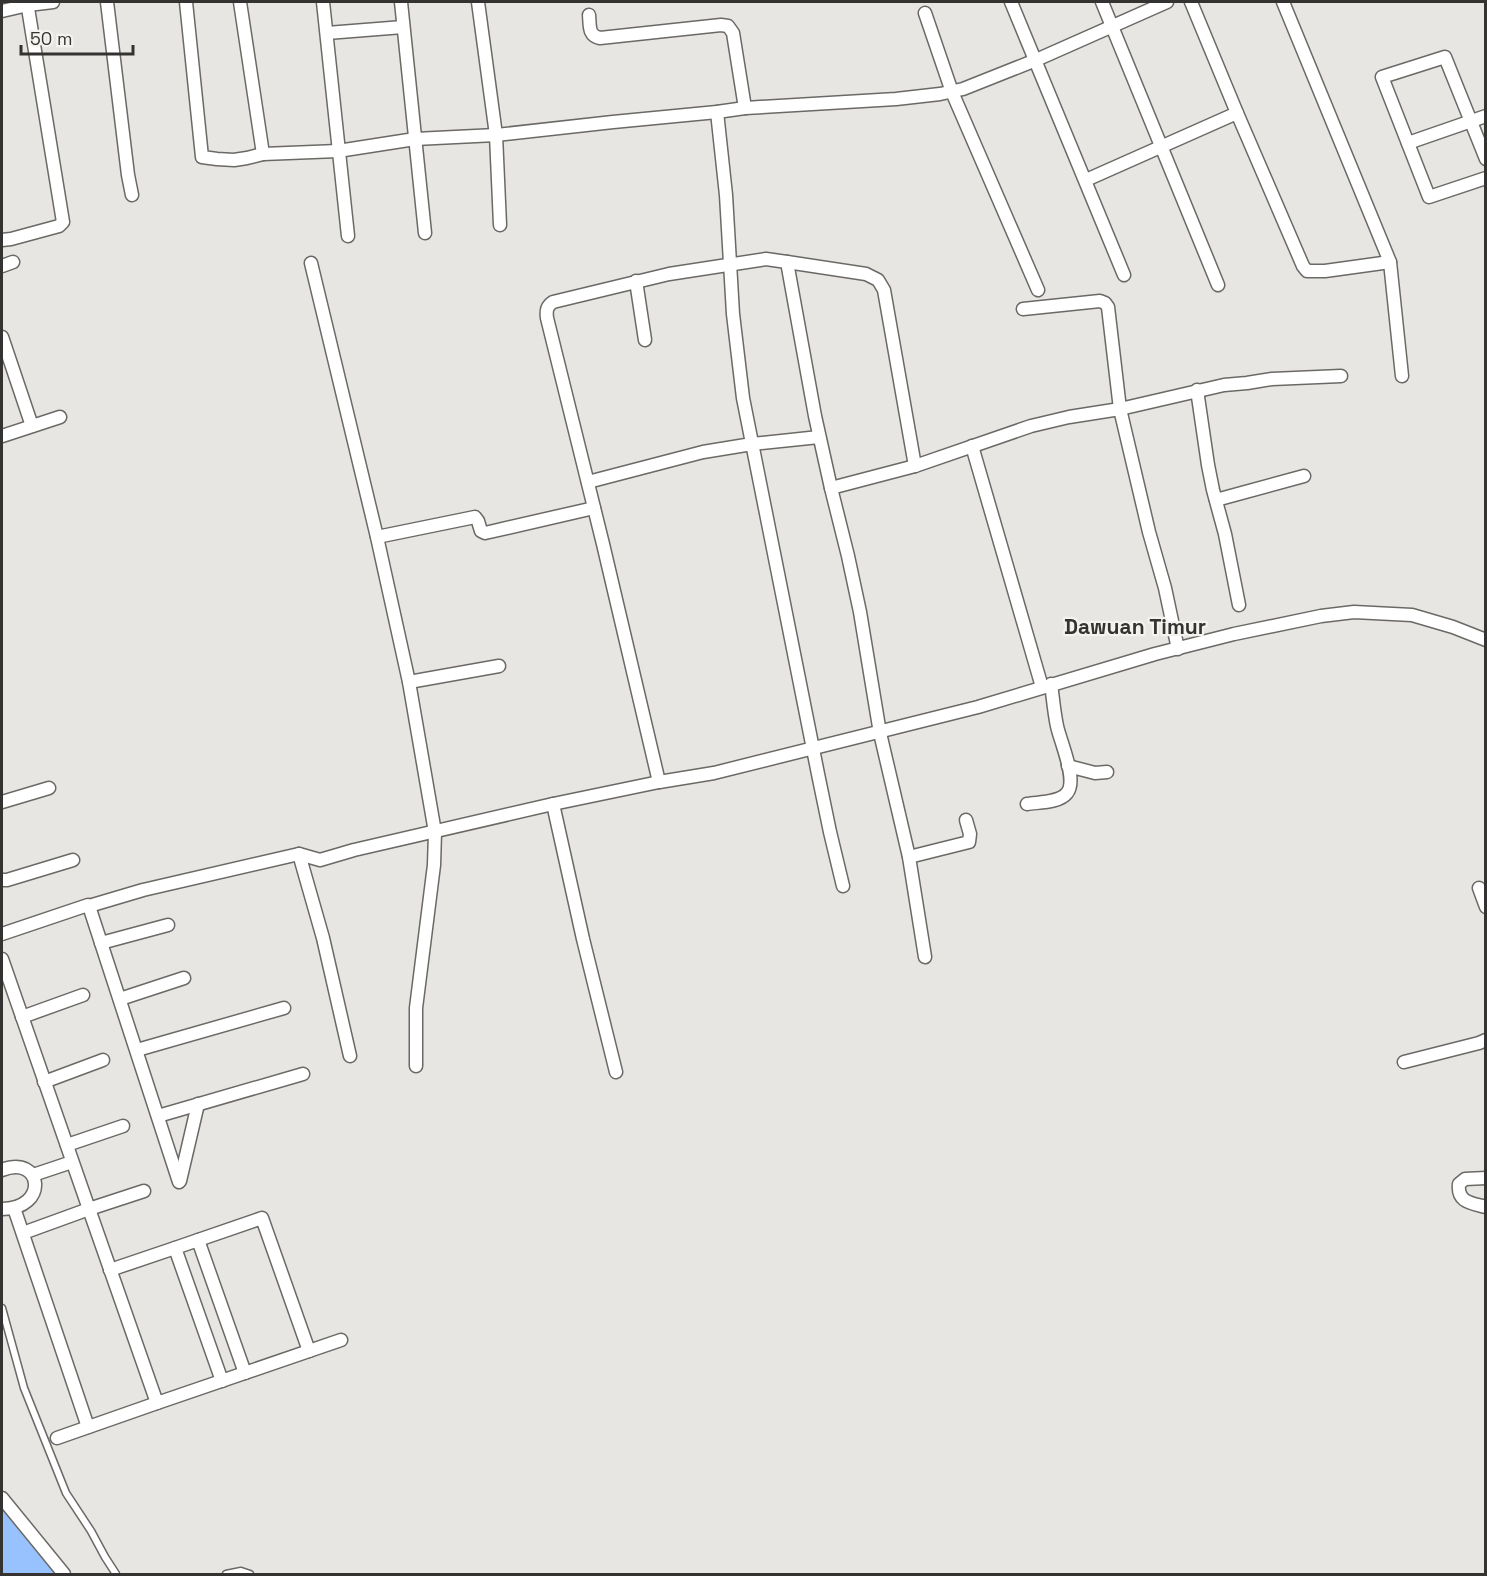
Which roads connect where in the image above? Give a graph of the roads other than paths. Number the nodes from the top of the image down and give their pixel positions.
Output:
1 (53, 2) edge
2 (107, 2) edge
3 (186, 2) edge
4 (240, 2) edge
5 (323, 2) edge
6 (401, 2) edge
7 (478, 2) edge
8 (1011, 2) edge
9 (1101, 2) edge
10 (1167, 2) edge
11 (1191, 2) edge
12 (1283, 2) edge
13 (27, 3) edge
14 (2, 11) edge
15 (925, 13) dead end
16 (589, 15) dead end
17 (403, 27) junction
18 (1112, 27) junction
19 (327, 33) junction
20 (1036, 60) junction
21 (952, 92) junction
22 (745, 108) junction
23 (717, 112) junction
24 (1237, 113) junction
25 (1485, 116) edge
26 (1471, 121) junction
27 (496, 135) junction
28 (415, 139) junction
29 (1408, 143) junction
30 (1162, 147) junction
31 (338, 151) junction
32 (263, 154) junction
33 (1485, 159) edge
34 (1485, 178) edge
35 (1086, 180) junction
36 (132, 195) dead end
37 (500, 225) dead end
38 (425, 233) dead end
39 (348, 236) dead end
40 (2, 240) edge
41 (788, 262) junction
42 (1390, 262) junction
43 (310, 263) dead end
44 (729, 265) junction
45 (1124, 275) dead end
46 (636, 281) junction
47 (1218, 285) dead end
48 (1038, 290) dead end
49 (1023, 309) dead end
50 (2, 337) edge
51 (645, 340) dead end
52 (1341, 376) dead end
53 (1402, 376) dead end
54 (1197, 390) junction
55 (1120, 409) junction
56 (60, 417) dead end
57 (32, 426) junction
58 (2, 436) edge
59 (819, 437) junction
60 (752, 444) junction
61 (972, 446) junction
62 (915, 466) junction
63 (1304, 476) dead end
64 (588, 482) junction
65 (831, 488) junction
66 (1216, 500) junction
67 (594, 507) junction
68 (377, 537) junction
69 (1239, 605) dead end
70 (1485, 640) edge
71 (1178, 649) junction
72 (499, 666) dead end
73 (409, 682) junction
74 (1046, 686) junction
75 (880, 733) junction
76 (813, 749) junction
77 (1068, 766) junction
78 (1107, 772) dead end
79 (659, 782) junction
80 (49, 788) dead end
81 (2, 802) edge
82 (553, 804) junction
83 (1027, 804) dead end
84 (966, 820) dead end
85 (435, 832) junction
86 (298, 854) junction
87 (909, 857) junction
88 (73, 861) dead end
89 (2, 880) edge
90 (843, 886) dead end
91 (1479, 888) dead end
92 (89, 906) junction
93 (1485, 907) edge
94 (168, 925) dead end
95 (2, 934) edge
96 (101, 943) junction
97 (926, 957) dead end
98 (2, 959) edge
99 (184, 978) dead end
100 (83, 995) dead end
101 (120, 999) junction
102 (284, 1008) dead end
103 (22, 1017) junction
104 (1485, 1040) edge
105 (137, 1050) junction
106 (350, 1056) dead end
107 (103, 1060) dead end
108 (1404, 1062) dead end
109 (416, 1066) dead end
110 (616, 1072) dead end
111 (303, 1074) dead end
112 (44, 1082) junction
113 (198, 1104) junction
114 (158, 1116) junction
115 (123, 1126) dead end
116 (67, 1145) junction
117 (72, 1162) junction
118 (3, 1166) edge
119 (33, 1175) junction
120 (1485, 1178) edge
121 (144, 1191) dead end
122 (1485, 1208) edge
123 (8, 1209) edge
124 (89, 1209) junction
125 (23, 1233) junction
126 (198, 1240) junction
127 (175, 1248) junction
128 (110, 1270) junction
129 (2, 1308) edge
130 (341, 1340) dead end
131 (309, 1351) junction
132 (244, 1373) junction
133 (222, 1381) junction
134 (157, 1403) junction
135 (88, 1427) junction
136 (57, 1438) dead end
137 (2, 1498) edge
138 (64, 1575) edge
139 (116, 1575) edge
140 (226, 1575) edge
141 (250, 1575) edge

1 - 13 street
2 - 36 street
3 - 32 street
4 - 32 street
5 - 19 street
6 - 17 street
7 - 27 street
8 - 20 street
9 - 18 street
10 - 18 street
11 - 24 street
12 - 42 street
13 - 14 street
13 - 40 street
15 - 21 street
16 - 22 street
17 - 19 street
17 - 28 street
18 - 20 street
18 - 30 street
19 - 31 street
20 - 21 street
20 - 35 street
21 - 22 street
21 - 48 street
22 - 23 street
23 - 27 street
23 - 44 street
24 - 30 street
24 - 42 street
25 - 26 street
26 - 29 street
26 - 29 street
26 - 33 street
27 - 28 street
27 - 37 street
28 - 31 street
28 - 38 street
29 - 34 street
30 - 35 street
30 - 47 street
31 - 32 street
31 - 39 street
35 - 45 street
41 - 44 street
41 - 59 street
41 - 62 street
42 - 53 street
43 - 68 street
44 - 46 street
44 - 60 street
46 - 51 street
46 - 64 street
49 - 55 street
50 - 57 street
52 - 54 street
54 - 55 street
54 - 66 street
55 - 61 street
55 - 71 street
56 - 57 street
57 - 58 street
59 - 60 street
59 - 65 street
60 - 64 street
60 - 76 street
61 - 62 street
61 - 74 street
62 - 65 street
63 - 66 street
64 - 67 street
65 - 75 street
66 - 69 street
67 - 68 street
67 - 79 street
68 - 73 street
70 - 71 street
71 - 74 street
72 - 73 street
73 - 85 street
74 - 75 street
74 - 77 street
75 - 76 street
75 - 87 street
76 - 79 street
76 - 90 street
77 - 78 street
77 - 83 street
79 - 82 street
80 - 81 street
82 - 85 street
82 - 110 street
84 - 87 street
85 - 86 street
85 - 109 street
86 - 92 street
86 - 106 street
87 - 97 street
88 - 89 street
91 - 93 street
92 - 95 street
92 - 96 street
94 - 96 street
96 - 101 street
98 - 103 street
99 - 101 street
100 - 103 street
101 - 105 street
102 - 105 street
103 - 112 street
104 - 108 street
105 - 114 street
107 - 112 street
111 - 113 street
112 - 116 street
113 - 114 street
113 - 114 street
115 - 116 street
116 - 117 street
117 - 119 street
117 - 124 street
118 - 119 street
119 - 123 street
120 - 122 street
121 - 124 street
123 - 125 street
124 - 125 street
124 - 128 street
125 - 135 street
126 - 127 street
126 - 131 street
126 - 132 street
127 - 128 street
127 - 133 street
128 - 134 street
129 - 139 lane
130 - 131 street
131 - 132 street
132 - 133 street
133 - 134 street
134 - 135 street
135 - 136 street
137 - 138 street
140 - 141 lane

